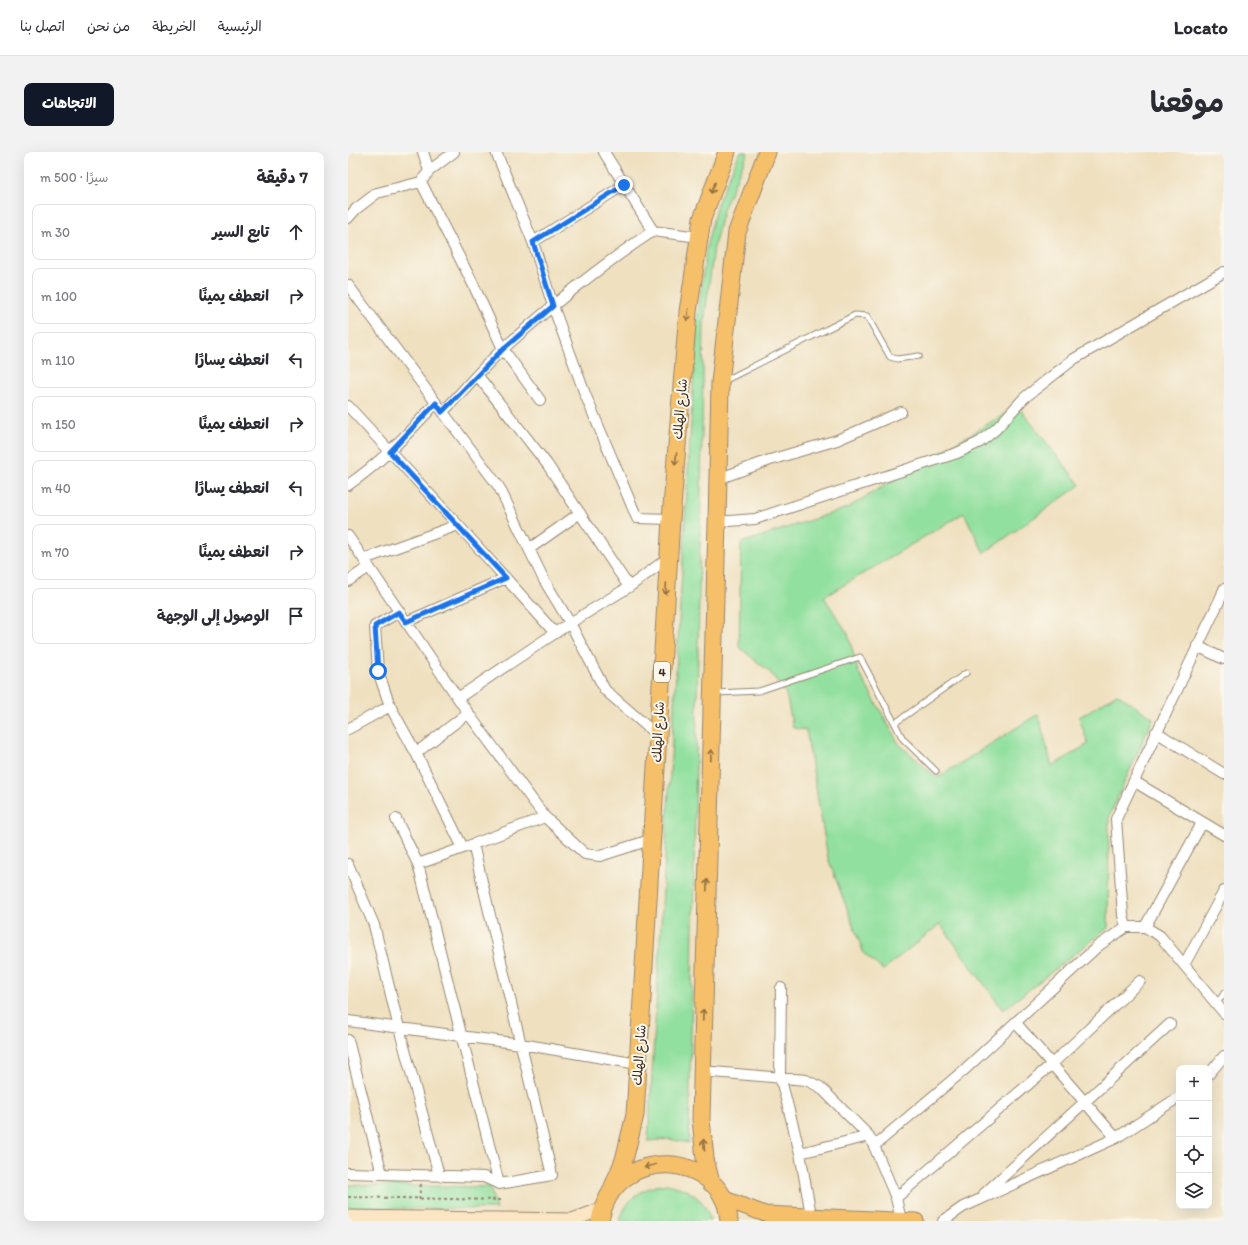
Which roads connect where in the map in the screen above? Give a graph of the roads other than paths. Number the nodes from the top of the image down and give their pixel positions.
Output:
1 (423, 152) edge
2 (454, 152) edge
3 (496, 152) edge
4 (604, 152) edge
5 (727, 152) edge
6 (766, 152) edge
7 (429, 171) junction
8 (421, 182) junction
9 (624, 185) junction
10 (348, 218) edge
11 (653, 231) junction
12 (699, 237) junction
13 (533, 242) junction
14 (1224, 272) edge
15 (348, 285) edge
16 (553, 306) junction
17 (503, 349) junction
18 (919, 356) dead end
19 (478, 376) junction
20 (720, 383) junction
21 (540, 400) dead end
22 (436, 403) junction
23 (348, 406) edge
24 (442, 412) junction
25 (901, 412) dead end
26 (390, 452) junction
27 (718, 478) junction
28 (348, 485) edge
29 (580, 512) junction
30 (671, 519) junction
31 (717, 522) junction
32 (458, 524) junction
33 (348, 536) edge
34 (529, 549) junction
35 (668, 558) junction
36 (366, 563) junction
37 (506, 578) junction
38 (348, 582) edge
39 (628, 586) junction
40 (1224, 588) edge
41 (399, 612) junction
42 (406, 622) junction
43 (570, 623) junction
44 (555, 633) junction
45 (1198, 646) junction
46 (1224, 659) edge
47 (966, 673) dead end
48 (713, 694) junction
49 (458, 698) junction
50 (390, 706) junction
51 (468, 713) junction
52 (895, 723) junction
53 (348, 729) edge
54 (1156, 732) junction
55 (658, 736) junction
56 (416, 752) junction
57 (936, 771) dead end
58 (1224, 774) edge
59 (1135, 782) junction
60 (545, 817) junction
61 (396, 819) dead end
62 (1202, 823) junction
63 (1224, 835) edge
64 (653, 839) junction
65 (474, 844) junction
66 (463, 848) junction
67 (348, 864) edge
68 (418, 864) junction
69 (1224, 891) edge
70 (1126, 927) junction
71 (1145, 927) junction
72 (1184, 965) junction
73 (1140, 981) dead end
74 (781, 988) dead end
75 (1224, 993) edge
76 (1216, 1002) junction
77 (1224, 1013) edge
78 (348, 1021) edge
79 (1016, 1023) junction
80 (1170, 1024) dead end
81 (399, 1028) junction
82 (462, 1037) junction
83 (348, 1040) edge
84 (521, 1044) junction
85 (1224, 1056) edge
86 (638, 1064) junction
87 (1052, 1064) junction
88 (1212, 1070) edge
89 (701, 1071) junction
90 (780, 1076) junction
91 (1176, 1099) edge
92 (1085, 1102) junction
93 (869, 1136) junction
94 (1116, 1138) junction
95 (874, 1146) junction
96 (800, 1153) junction
97 (348, 1173) edge
98 (382, 1174) junction
99 (439, 1175) junction
100 (711, 1183) junction
101 (499, 1184) junction
102 (610, 1194) junction
103 (722, 1198) junction
104 (896, 1198) junction
105 (977, 1200) junction
106 (601, 1215) edge
107 (811, 1215) junction
108 (348, 1217) edge
109 (729, 1221) edge
110 (909, 1221) edge
111 (943, 1221) edge

1 - 7 street
2 - 7 street
3 - 13 street
4 - 9 street
5 -> 12 highway, شارع الهلك / 4
6 - 20 highway
7 - 8 street
8 - 10 street
8 - 17 street
9 - 11 street
9 - 13 street
11 - 12 street
11 - 16 street
12 -> 30 highway, شارع الهلك / 4
13 - 16 street
14 - 31 street
15 - 22 street
16 - 17 street
16 - 30 street
17 - 19 street
17 - 21 street
18 - 20 lane
19 - 24 street
19 - 29 street
20 - 27 highway
22 - 24 street
22 - 26 street
23 - 26 street
24 - 34 street
25 - 27 street
26 - 28 street
26 - 32 street
27 - 31 highway
29 - 34 street
29 - 39 street
30 - 35 highway, شارع الهلك / 4
31 - 48 highway
32 - 36 street
32 - 37 street
33 - 36 street
34 - 43 street
35 - 39 street
35 -> 55 highway, شارع الهلك / 4
36 - 38 street
36 - 41 street
37 - 42 street
37 - 44 street
39 - 43 street
40 - 45 street
41 - 42 street
41 - 50 street
42 - 49 street
43 - 44 street
43 - 55 street
44 - 49 street
45 - 46 street
45 - 54 street
47 - 52 lane
48 - 52 lane
89 -> 48 highway
49 - 51 street
50 - 53 street
50 - 56 street
51 - 56 street
51 - 60 street
52 - 57 lane
54 - 58 street
54 - 59 street
55 - 64 highway, شارع الهلك / 4
56 - 66 street
59 - 62 street
59 - 70 street
60 - 64 street
60 - 65 street
61 - 68 street
62 - 63 street
62 - 71 street
64 - 86 highway, شارع الهلك / 4
65 - 66 street
65 - 84 street
66 - 68 street
67 - 81 street
68 - 82 street
69 - 72 street
70 - 71 street
70 - 79 street
71 - 72 street
72 - 76 street
73 - 87 street
74 - 90 street
75 - 76 lane
76 - 77 street
78 - 81 street
79 - 87 street
79 - 95 street
80 - 92 street
81 - 82 street
81 - 99 street
82 - 84 street
82 - 101 street
83 - 98 street
84 - 86 street
84 - 101 street
85 - 88 street
86 - 102 highway, شارع الهلك / 4
87 - 92 street
87 - 104 street
89 - 90 street
100 -> 89 highway
90 - 93 street
90 - 96 street
91 - 94 street
92 - 94 street
92 - 105 street
93 - 95 street
93 - 96 street
94 - 105 street
95 - 104 street
96 - 107 street
97 - 98 street
98 - 99 street
99 - 101 street
100 -> 102 highway
100 - 103 highway
102 - 106 highway
103 - 107 main road
103 - 109 highway
104 - 110 street
105 - 111 street
106 - 108 main road
107 - 110 main road

